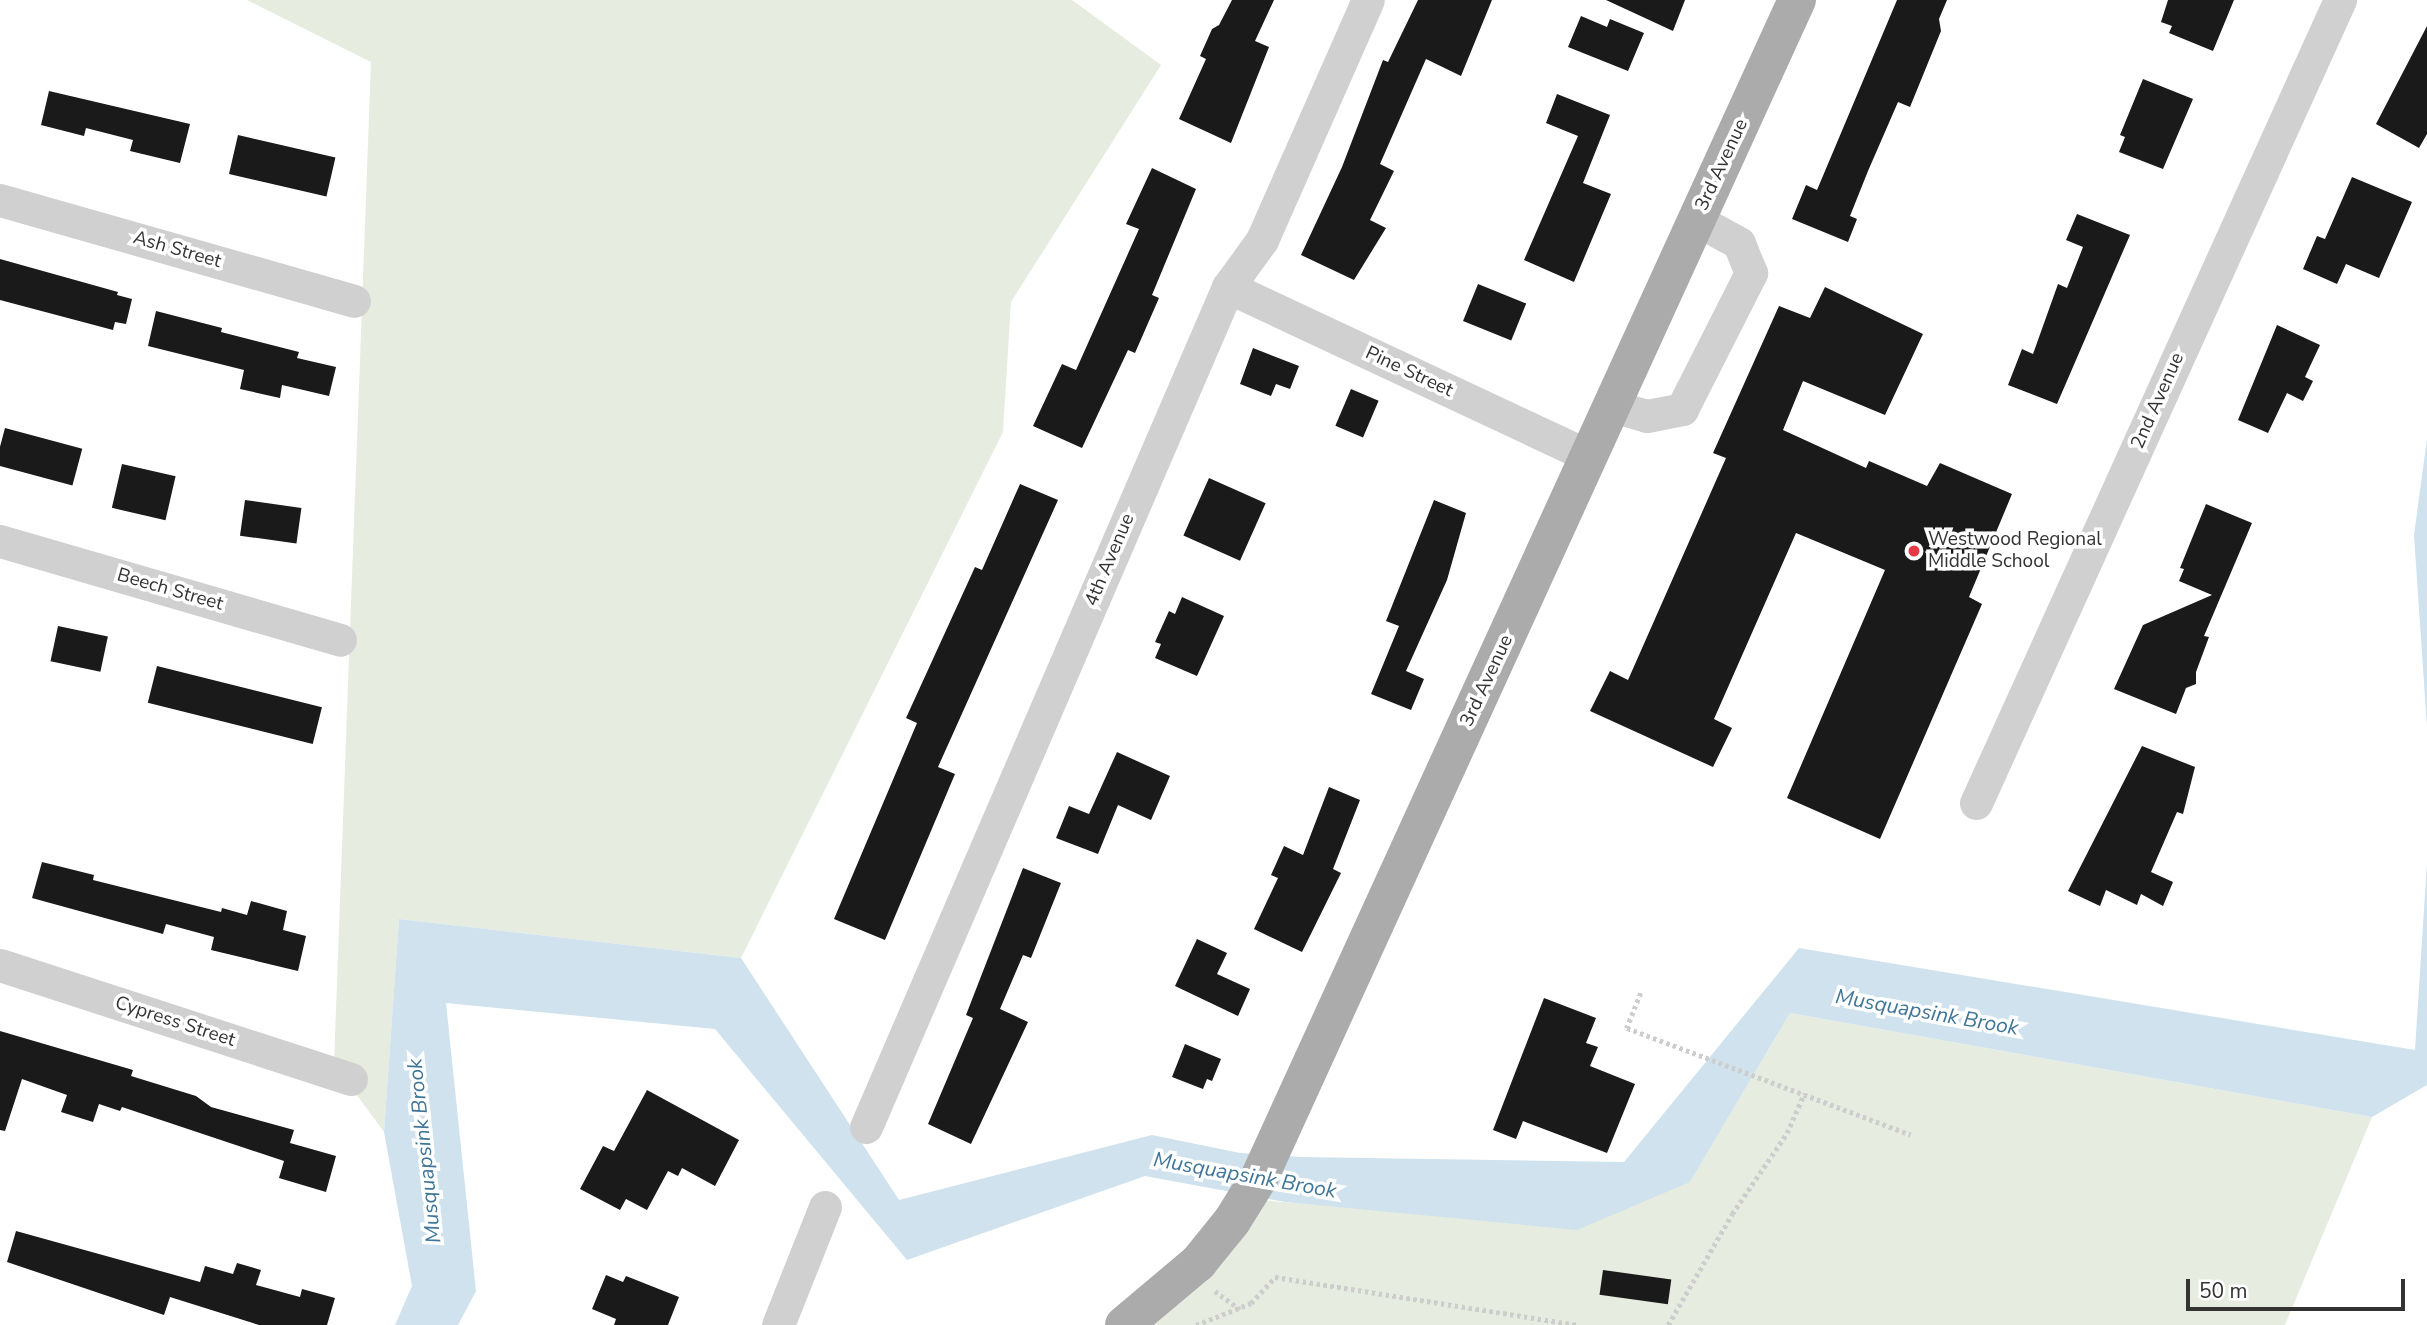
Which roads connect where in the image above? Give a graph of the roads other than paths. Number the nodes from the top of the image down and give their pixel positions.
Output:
1 (1368, 0) edge
2 (1797, 0) edge
3 (2340, 0) edge
4 (0, 200) edge
5 (1697, 220) junction
6 (1228, 288) junction
7 (354, 301) dead end
8 (1612, 406) junction
9 (1589, 456) junction
10 (0, 541) edge
11 (340, 640) dead end
12 (1976, 803) dead end
13 (0, 965) edge
14 (351, 1079) dead end
15 (866, 1127) dead end
16 (825, 1207) dead end
17 (778, 1325) edge
18 (1124, 1325) edge

1 - 6 street, 4th Avenue
2 - 5 main road, 3rd Avenue
3 - 12 street, 2nd Avenue
4 - 7 street, Ash Street
5 - 8 main road, 3rd Avenue
5 - 8 street
6 - 9 street, Pine Street
6 - 15 street, 4th Avenue
8 - 9 main road, 3rd Avenue
9 - 18 main road, 3rd Avenue
10 - 11 street, Beech Street
13 - 14 street, Cypress Street
16 - 17 street

